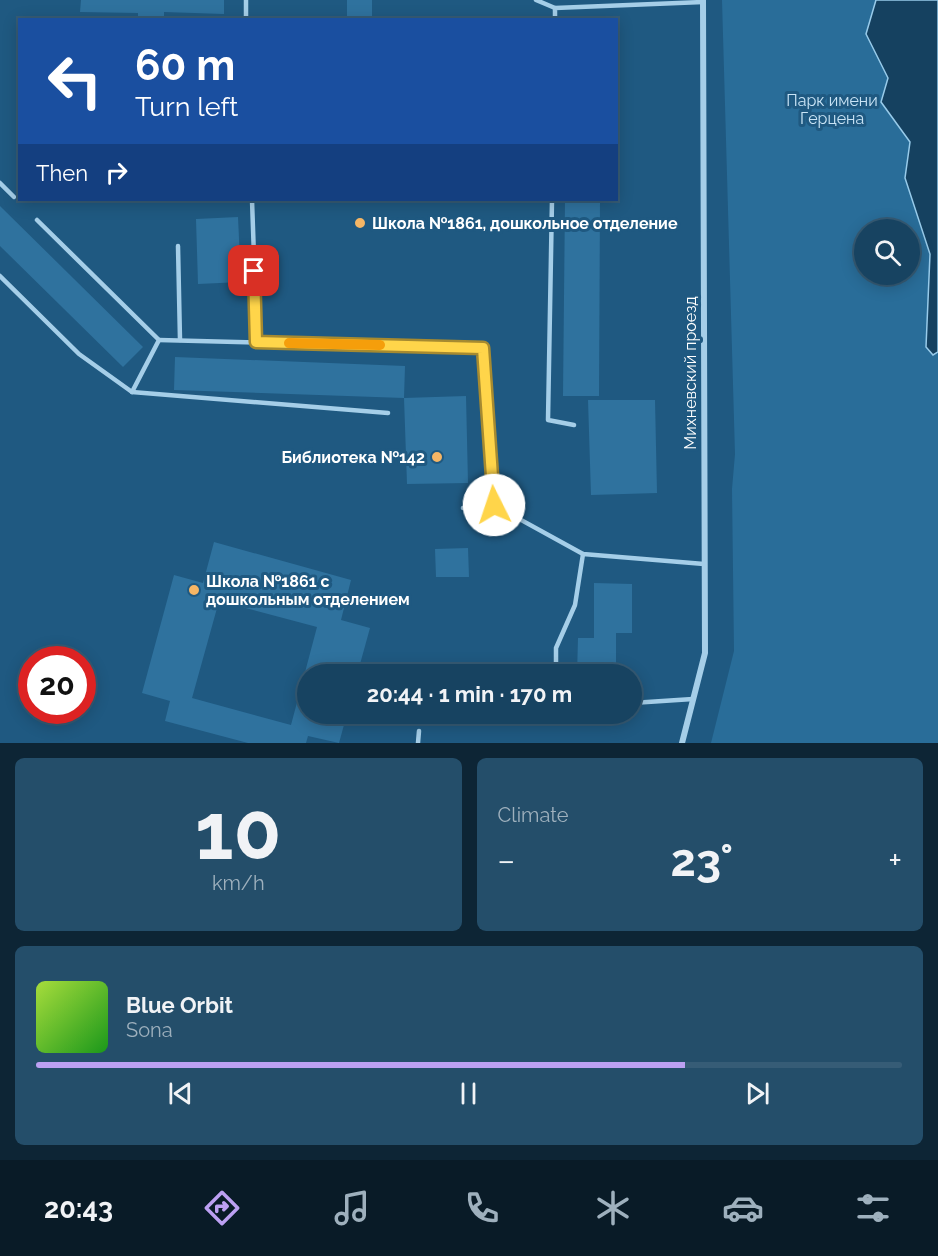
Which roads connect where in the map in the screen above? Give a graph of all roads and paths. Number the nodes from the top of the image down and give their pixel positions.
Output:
1 (246, 0) edge
2 (536, 0) edge
3 (703, 1) edge
4 (555, 8) junction
5 (246, 18) edge
6 (555, 18) edge
7 (0, 183) edge
8 (14, 197) dead end
9 (252, 201) edge
10 (552, 201) edge
11 (38, 220) dead end
12 (178, 246) dead end
13 (0, 276) edge
14 (159, 340) junction
15 (180, 340) junction
16 (256, 342) junction
17 (132, 392) junction
18 (388, 413) dead end
19 (574, 426) dead end
20 (494, 505) junction
21 (463, 508) dead end
22 (583, 554) junction
23 (704, 564) junction
24 (556, 664) edge
25 (693, 699) junction
26 (642, 702) edge
27 (418, 731) dead end
28 (418, 743) edge
29 (682, 743) edge

1 - 5 lane
2 - 4 lane
3 - 4 lane
3 - 23 street, Михневский проезд
4 - 6 lane
7 - 8 lane
9 - 16 lane
10 - 19 lane
11 - 14 lane
12 - 15 lane
13 - 17 lane
14 - 15 lane
14 - 17 lane
15 - 16 lane
16 - 20 lane
17 - 18 lane
20 - 21 lane
20 - 22 lane
22 - 23 lane
22 - 24 lane
23 - 25 street, Михневский проезд
25 - 26 lane
25 - 29 street, Михневский проезд
27 - 28 lane

